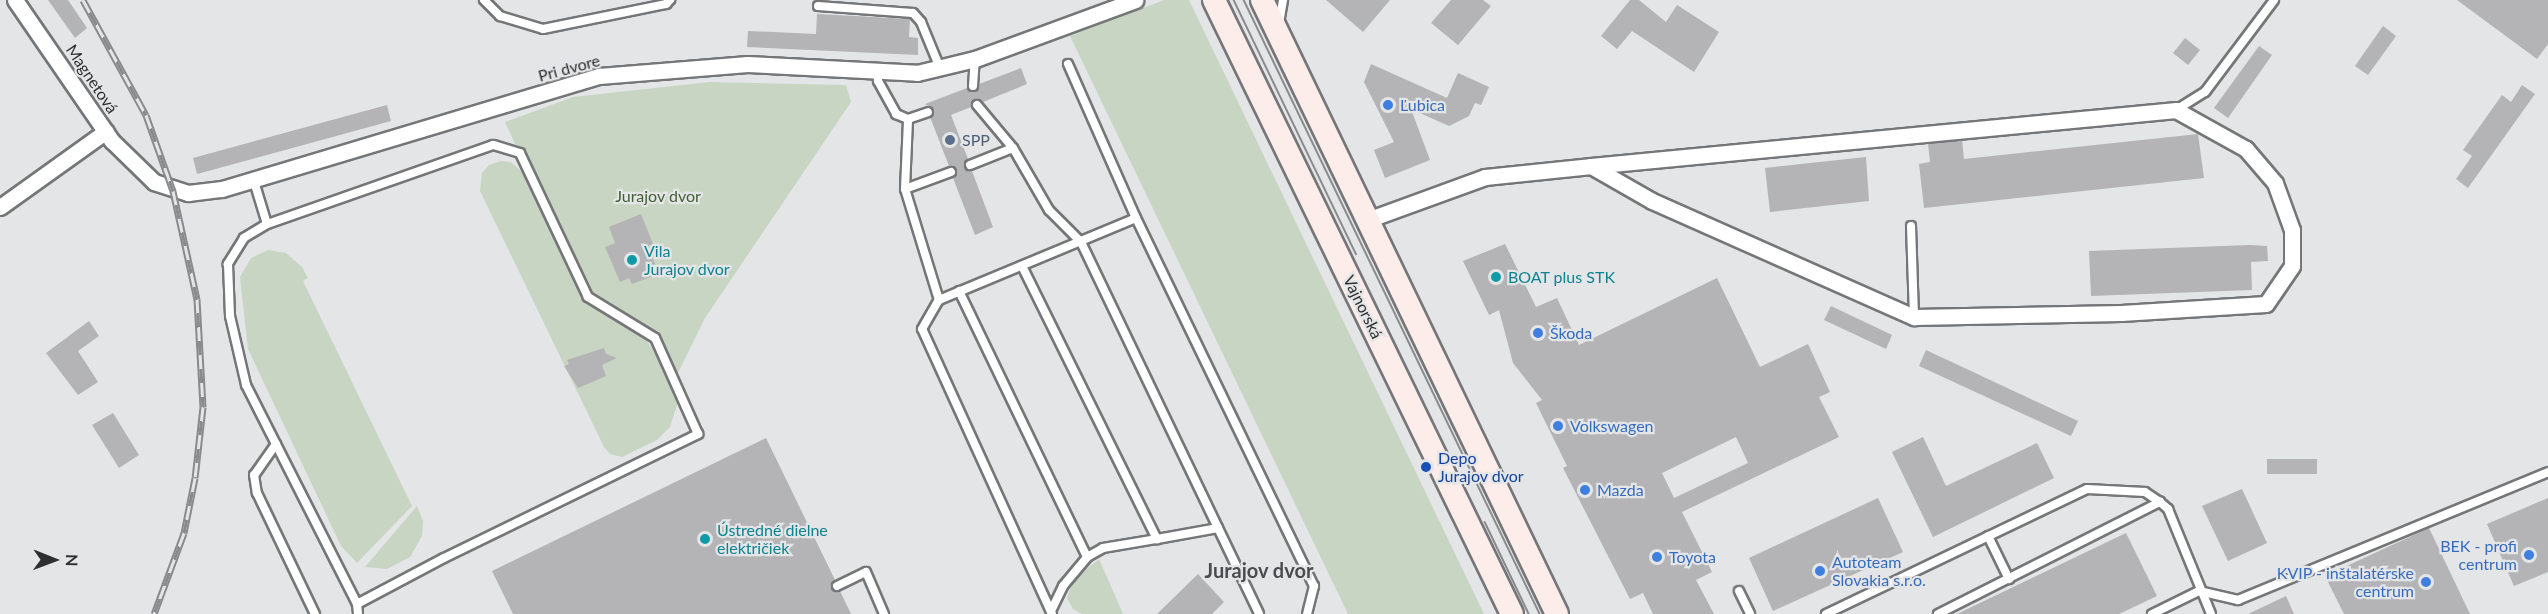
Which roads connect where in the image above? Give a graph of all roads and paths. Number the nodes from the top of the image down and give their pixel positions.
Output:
1 (15, 0) edge
2 (484, 0) edge
3 (670, 0) edge
4 (1135, 0) edge
5 (1214, 0) edge
6 (1262, 0) edge
7 (1283, 0) edge
8 (2274, 0) edge
9 (818, 6) dead end
10 (1278, 33) junction
11 (975, 59) junction
12 (1068, 64) dead end
13 (940, 68) junction
14 (877, 71) junction
15 (973, 86) dead end
16 (977, 105) dead end
17 (2176, 110) junction
18 (928, 112) dead end
19 (908, 119) junction
20 (106, 131) junction
21 (1013, 148) junction
22 (970, 165) dead end
23 (1592, 166) junction
24 (951, 172) dead end
25 (253, 178) junction
26 (905, 189) junction
27 (0, 207) edge
28 (1136, 218) junction
29 (1367, 220) junction
30 (267, 224) junction
31 (1911, 226) dead end
32 (1081, 242) junction
33 (1022, 266) junction
34 (958, 291) junction
35 (939, 300) junction
36 (1914, 317) junction
37 (276, 444) junction
38 (2548, 472) edge
39 (2160, 502) junction
40 (1218, 528) junction
41 (1988, 536) junction
42 (1157, 540) junction
43 (1087, 557) junction
44 (2009, 579) junction
45 (837, 586) dead end
46 (1739, 591) dead end
47 (2199, 591) junction
48 (357, 604) junction
49 (315, 613) edge
50 (1052, 613) edge
51 (358, 614) edge
52 (884, 614) edge
53 (1259, 614) edge
54 (1307, 614) edge
55 (1512, 614) edge
56 (1557, 614) edge
57 (1750, 614) edge
58 (1826, 614) edge
59 (1938, 614) edge
60 (2152, 614) edge
61 (2211, 614) edge

1 - 20 street, Magnetová
2 - 3 lane
4 - 11 street, Pri dvore
5 - 55 main road, Vajnorská
6 - 10 main road
7 - 10 lane
8 - 17 lane
9 - 13 lane
10 - 29 main road
11 - 13 street, Pri dvore
11 - 15 lane
12 - 28 lane
13 - 14 street, Pri dvore
14 - 19 lane
14 - 25 street, Pri dvore
16 - 21 lane
17 - 23 street
17 - 36 street
18 - 19 lane
19 - 26 lane
20 - 25 street, Pri dvore
20 - 27 street, Magnetová
21 - 22 lane
21 - 32 lane
23 - 29 street
23 - 36 street
24 - 26 lane
25 - 30 lane
26 - 35 lane
28 - 32 lane
28 - 54 lane
29 - 56 main road
30 - 37 lane
30 - 48 lane
31 - 36 lane
32 - 33 lane
32 - 40 lane
33 - 34 lane
33 - 42 lane
34 - 35 lane
34 - 43 lane
35 - 50 lane
37 - 48 lane
37 - 49 lane
38 - 47 lane
39 - 41 lane
39 - 44 lane
39 - 47 lane
40 - 42 lane
40 - 53 lane
41 - 44 lane
41 - 58 lane
42 - 43 lane
43 - 50 lane
44 - 59 lane
45 - 52 lane
46 - 57 lane
47 - 60 lane
47 - 61 lane
48 - 51 lane

